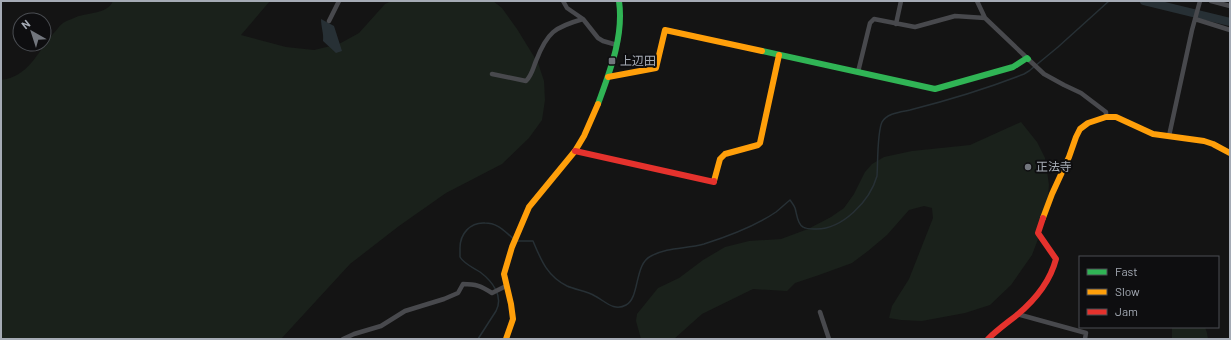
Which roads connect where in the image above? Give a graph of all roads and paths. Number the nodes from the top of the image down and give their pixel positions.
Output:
1 (339, 1) edge
2 (563, 1) edge
3 (619, 1) edge
4 (901, 1) edge
5 (977, 1) edge
6 (1200, 1) edge
7 (1211, 1) edge
8 (1230, 6) edge
9 (985, 18) junction
10 (1196, 18) junction
11 (583, 19) junction
12 (329, 21) dead end
13 (896, 24) junction
14 (1230, 30) edge
15 (617, 45) junction
16 (779, 55) junction
17 (1027, 58) junction
18 (858, 72) junction
19 (492, 74) dead end
20 (608, 77) junction
21 (1106, 117) junction
22 (1169, 136) junction
23 (575, 151) junction
24 (1230, 153) edge
25 (503, 287) junction
26 (820, 312) dead end
27 (1017, 314) junction
28 (343, 339) edge
29 (506, 339) edge
30 (829, 339) edge
31 (988, 339) edge
32 (1085, 339) edge

1 - 12 street
2 - 11 street
3 - 15 street
4 - 13 street
5 - 9 street
6 - 10 street
7 - 8 street
9 - 13 street
9 - 17 street
10 - 14 street
10 - 22 street
11 - 15 street
11 - 19 street
13 - 18 street
15 - 20 street
16 - 18 street
16 - 20 street
16 - 23 street
17 - 18 street
17 - 21 street
20 - 23 street
21 - 22 street
21 - 27 street
22 - 24 street
23 - 25 street
25 - 28 street
25 - 29 street
26 - 30 street
27 - 31 street
27 - 32 street

